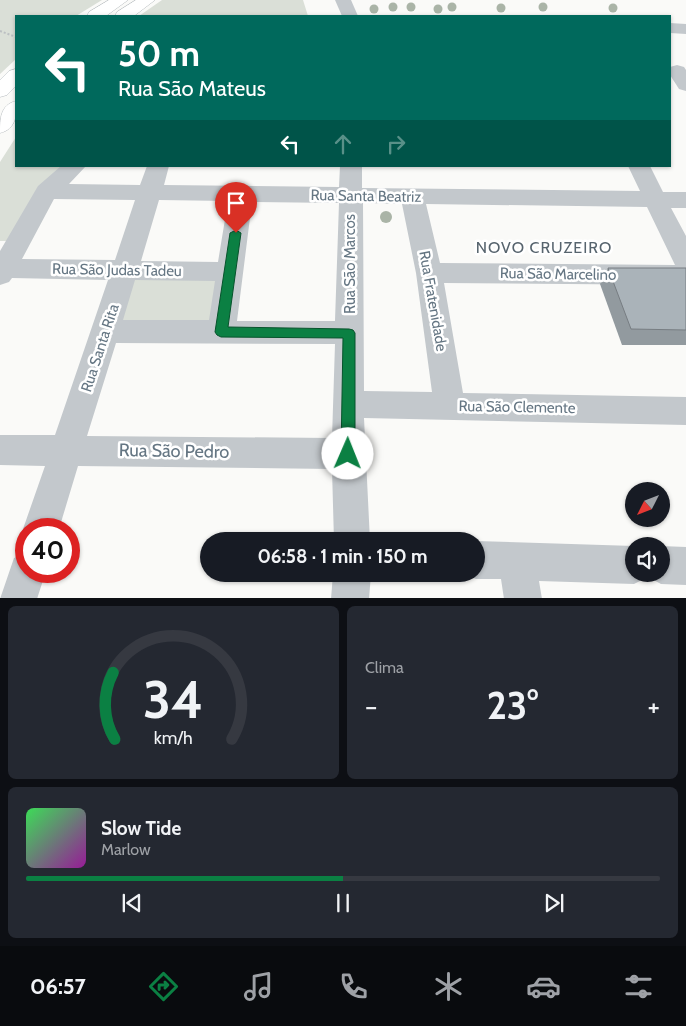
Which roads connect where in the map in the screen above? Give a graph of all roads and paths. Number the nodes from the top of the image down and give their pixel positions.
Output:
1 (120, 0) edge
2 (147, 0) edge
3 (343, 0) edge
4 (97, 15) edge
5 (124, 15) edge
6 (350, 15) edge
7 (671, 28) edge
8 (686, 29) edge
9 (0, 31) edge
10 (15, 37) edge
11 (15, 76) edge
12 (0, 91) edge
13 (15, 108) edge
14 (0, 127) edge
15 (74, 167) edge
16 (351, 167) edge
17 (639, 167) edge
18 (154, 180) edge
19 (46, 192) junction
20 (241, 194) junction
21 (350, 196) junction
22 (413, 197) junction
23 (655, 200) junction
24 (686, 200) edge
25 (686, 262) edge
26 (125, 270) junction
27 (2, 272) edge
28 (230, 272) junction
29 (429, 273) junction
30 (686, 275) edge
31 (105, 331) junction
32 (221, 332) junction
33 (349, 333) junction
34 (349, 404) junction
35 (450, 406) junction
36 (686, 410) edge
37 (0, 450) edge
38 (66, 450) junction
39 (348, 454) junction
40 (44, 518) edge
41 (352, 532) edge
42 (485, 560) edge
43 (516, 560) junction
44 (625, 564) edge
45 (670, 566) edge
46 (686, 566) edge
47 (351, 582) edge
48 (23, 583) edge
49 (18, 598) edge
50 (350, 598) edge
51 (523, 598) edge

1 - 4 main road
2 - 5 main road
3 - 6 street
7 - 8 street
9 - 10 path
11 - 12 main road
13 - 14 main road
15 - 19 street
16 - 21 street, Rua São Marcos
17 - 23 street
18 - 19 street, Rua Santa Beatriz
18 - 20 street, Rua Santa Beatriz
18 - 26 street, Rua Santa Rita
19 - 27 street
20 - 21 street, Rua Santa Beatriz
20 - 28 street
21 - 22 street, Rua Santa Beatriz
21 - 33 street, Rua São Marcos
22 - 23 street, Rua Santa Beatriz
22 - 29 street, Rua Fratenidade
23 - 24 street, Rua Santa Beatriz
23 - 25 street
26 - 27 street, Rua São Judas Tadeu
26 - 28 street, Rua São Judas Tadeu
26 - 31 street, Rua Santa Rita
28 - 32 street
29 - 30 street, Rua São Marcelino
29 - 35 street, Rua Fratenidade
31 - 32 street
31 - 38 street, Rua Santa Rita
32 - 33 street
33 - 34 street, Rua São Marcos
34 - 35 street, Rua São Clemente
34 - 39 street, Rua São Marcos
35 - 36 street, Rua São Clemente
37 - 38 street, Rua São Pedro
38 - 39 street, Rua São Pedro
38 - 40 street, Rua Santa Rita
39 - 41 street, Rua São Marcos
42 - 43 street
43 - 44 street
43 - 51 street
45 - 46 street
47 - 50 street
48 - 49 street

